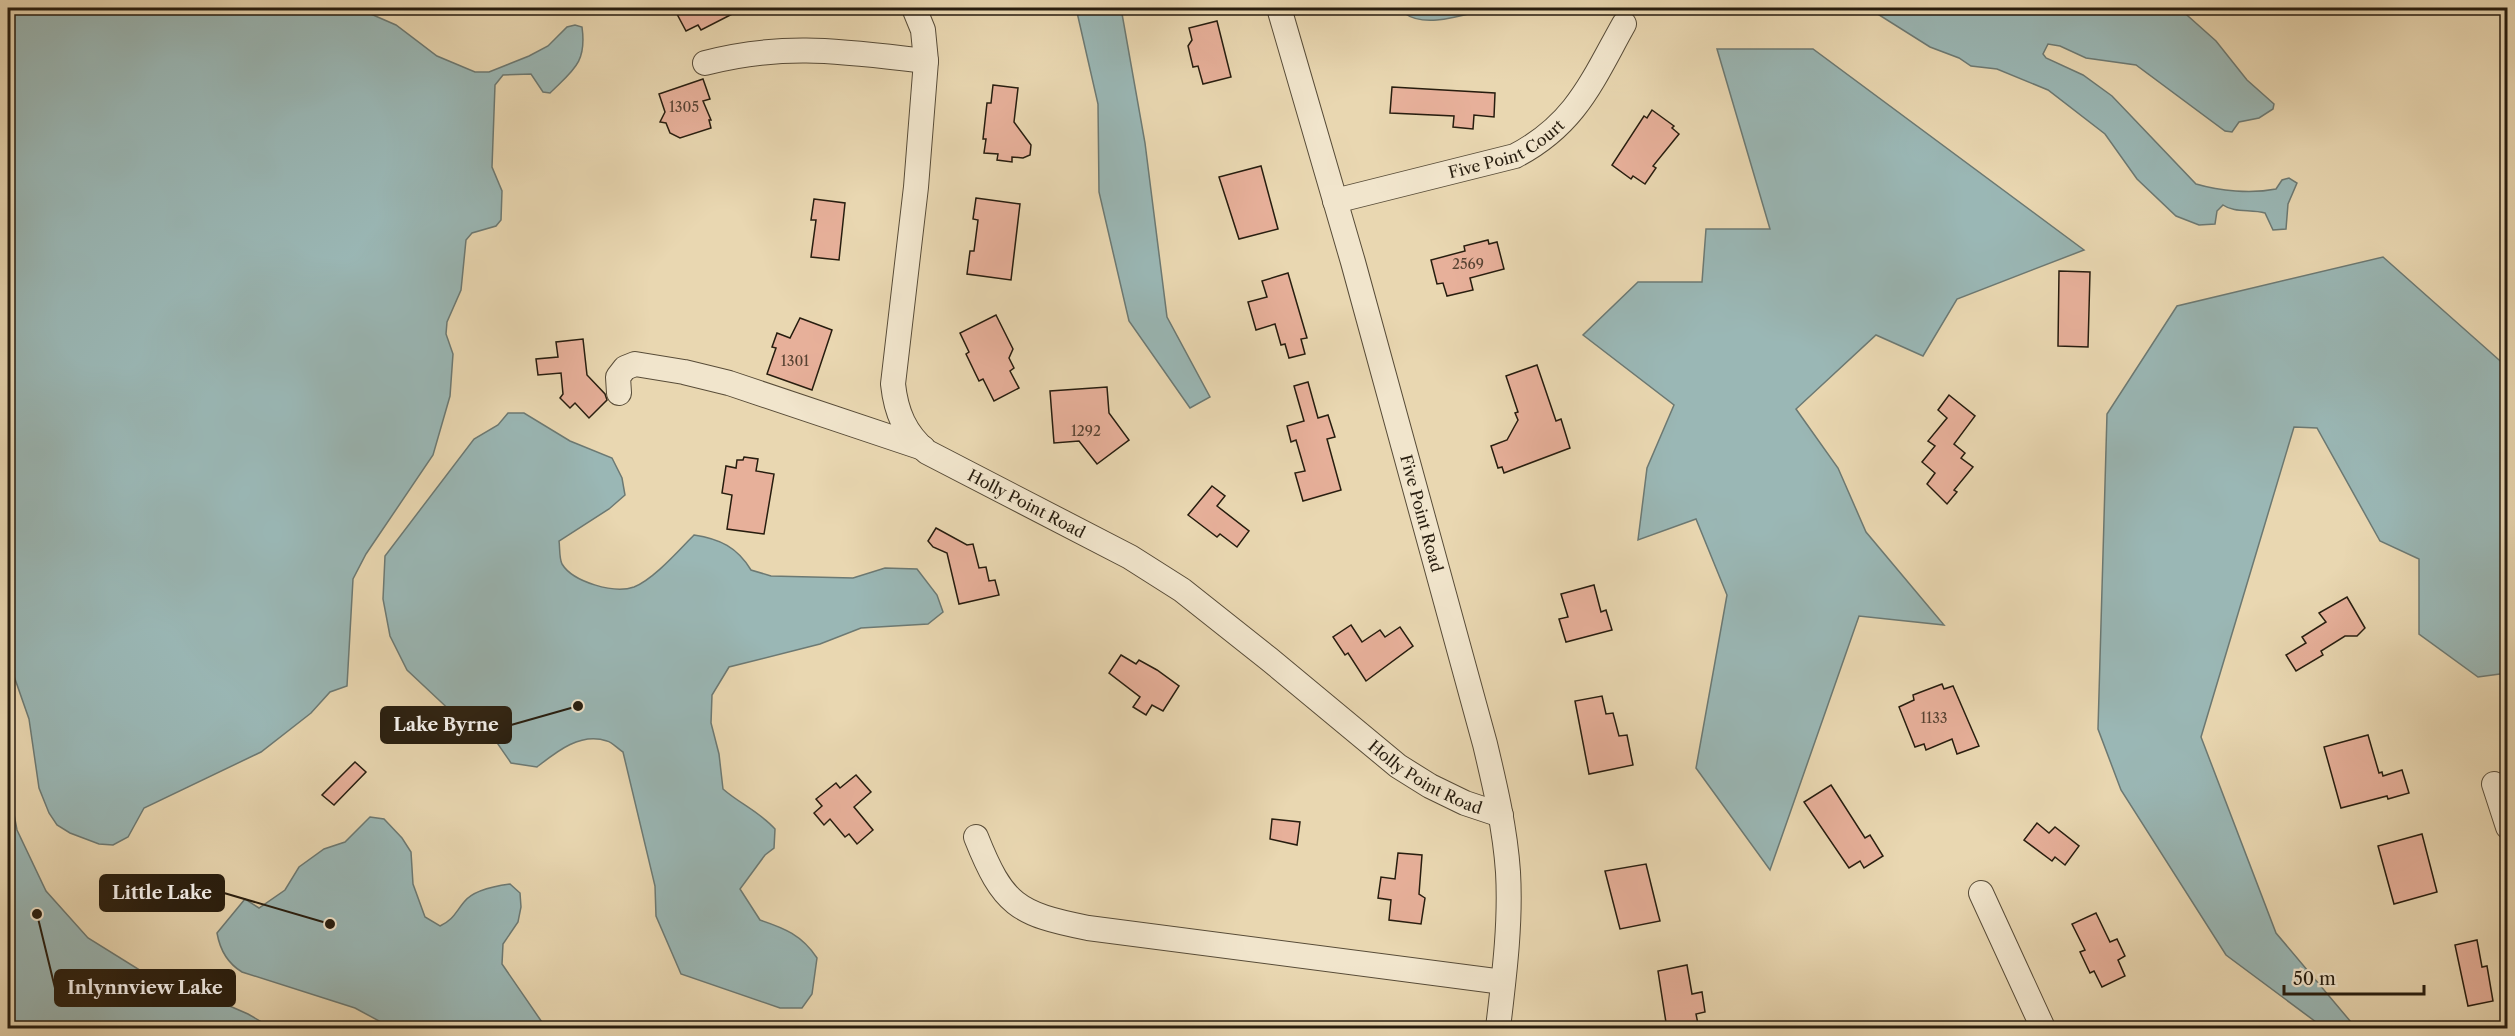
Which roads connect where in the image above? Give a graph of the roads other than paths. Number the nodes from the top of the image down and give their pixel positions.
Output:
1 (914, 8) edge
2 (1279, 8) edge
3 (1624, 24) dead end
4 (926, 61) junction
5 (705, 63) dead end
6 (1335, 201) junction
7 (619, 393) dead end
8 (923, 448) junction
9 (2494, 784) dead end
10 (1501, 815) junction
11 (2508, 827) edge
12 (976, 837) dead end
13 (1981, 893) dead end
14 (1503, 982) junction
15 (1498, 1029) edge
16 (2043, 1029) edge

1 - 4 street, Holly Point Road
2 - 6 street, Five Point Road
3 - 6 street, Five Point Court
4 - 5 street
4 - 8 street, Holly Point Road
6 - 10 street, Five Point Road
7 - 8 street
8 - 10 street, Holly Point Road
9 - 11 street
10 - 14 street, Five Point Road
12 - 14 street
13 - 16 street
14 - 15 street, Five Point Road

